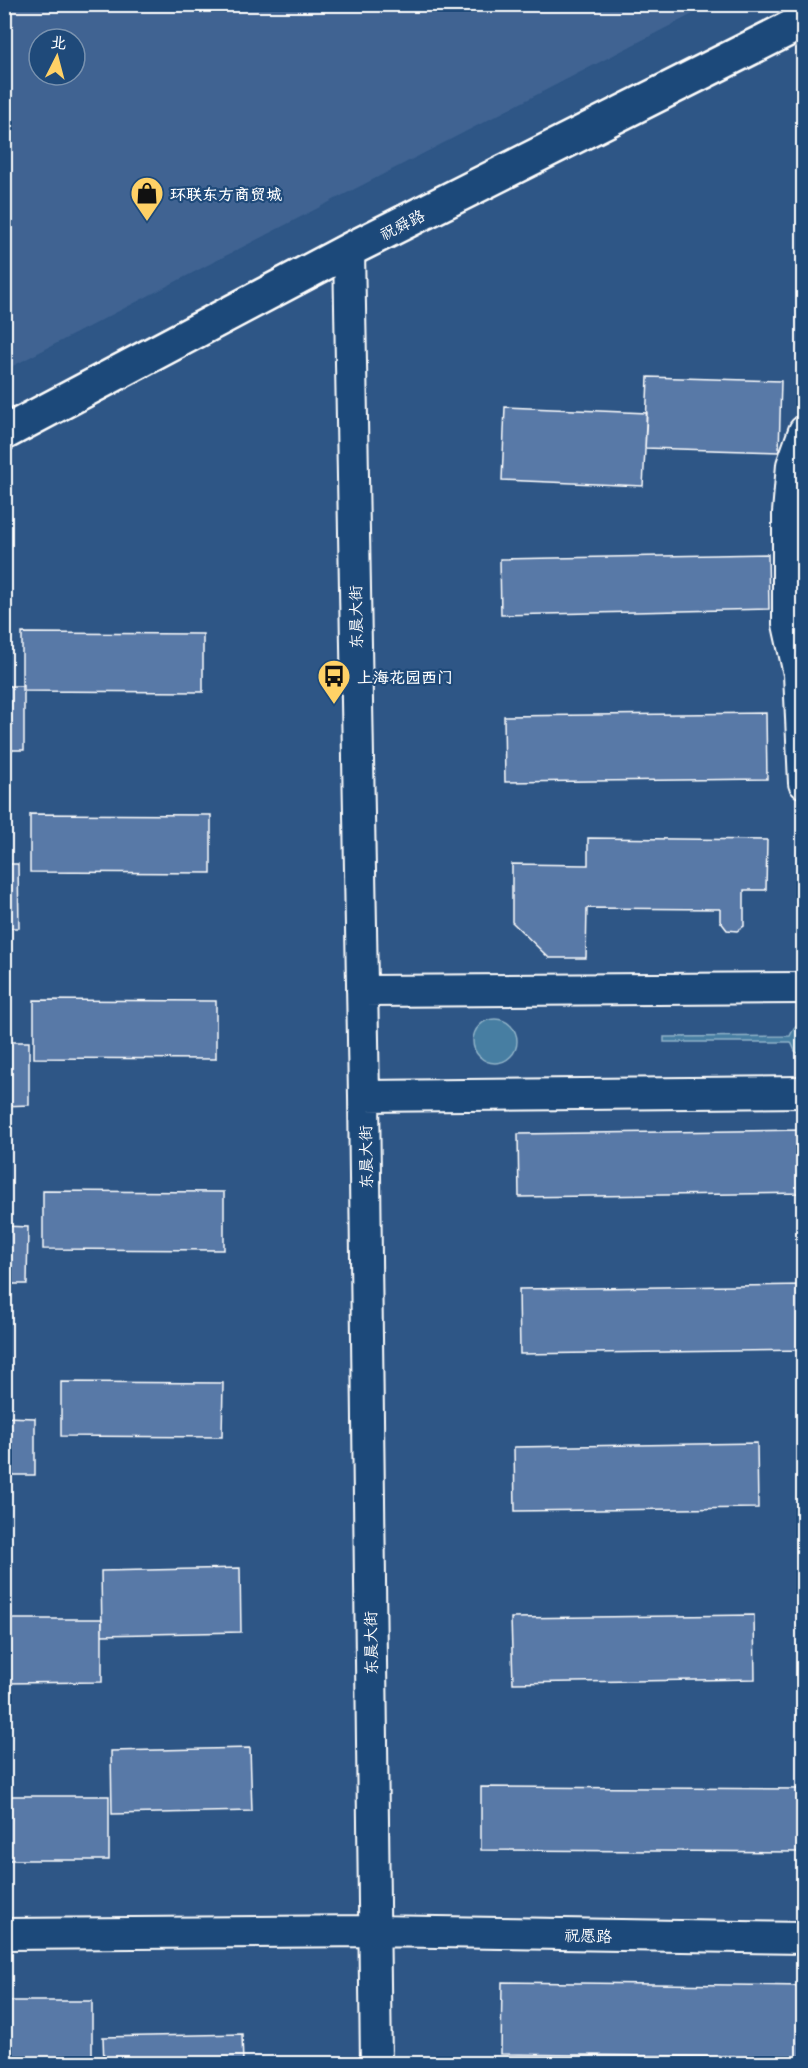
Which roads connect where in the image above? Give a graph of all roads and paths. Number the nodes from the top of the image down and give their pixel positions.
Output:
1 (804, 21) edge
2 (349, 250) junction
3 (804, 431) edge
4 (4, 433) edge
5 (804, 783) edge
6 (804, 988) edge
7 (362, 991) junction
8 (804, 1092) edge
9 (364, 1096) junction
10 (373, 1931) junction
11 (4, 1934) edge
12 (804, 1938) edge
13 (376, 2064) edge

1 - 2 main road, 祝舜路
2 - 4 main road, 祝舜路
2 - 7 street, 东晨大街
3 - 5 street
6 - 7 street
7 - 9 street, 东晨大街
8 - 9 street
9 - 10 street, 东晨大街
10 - 11 street, 祝愿路
10 - 12 street, 祝愿路
10 - 13 street, 东晨大街

